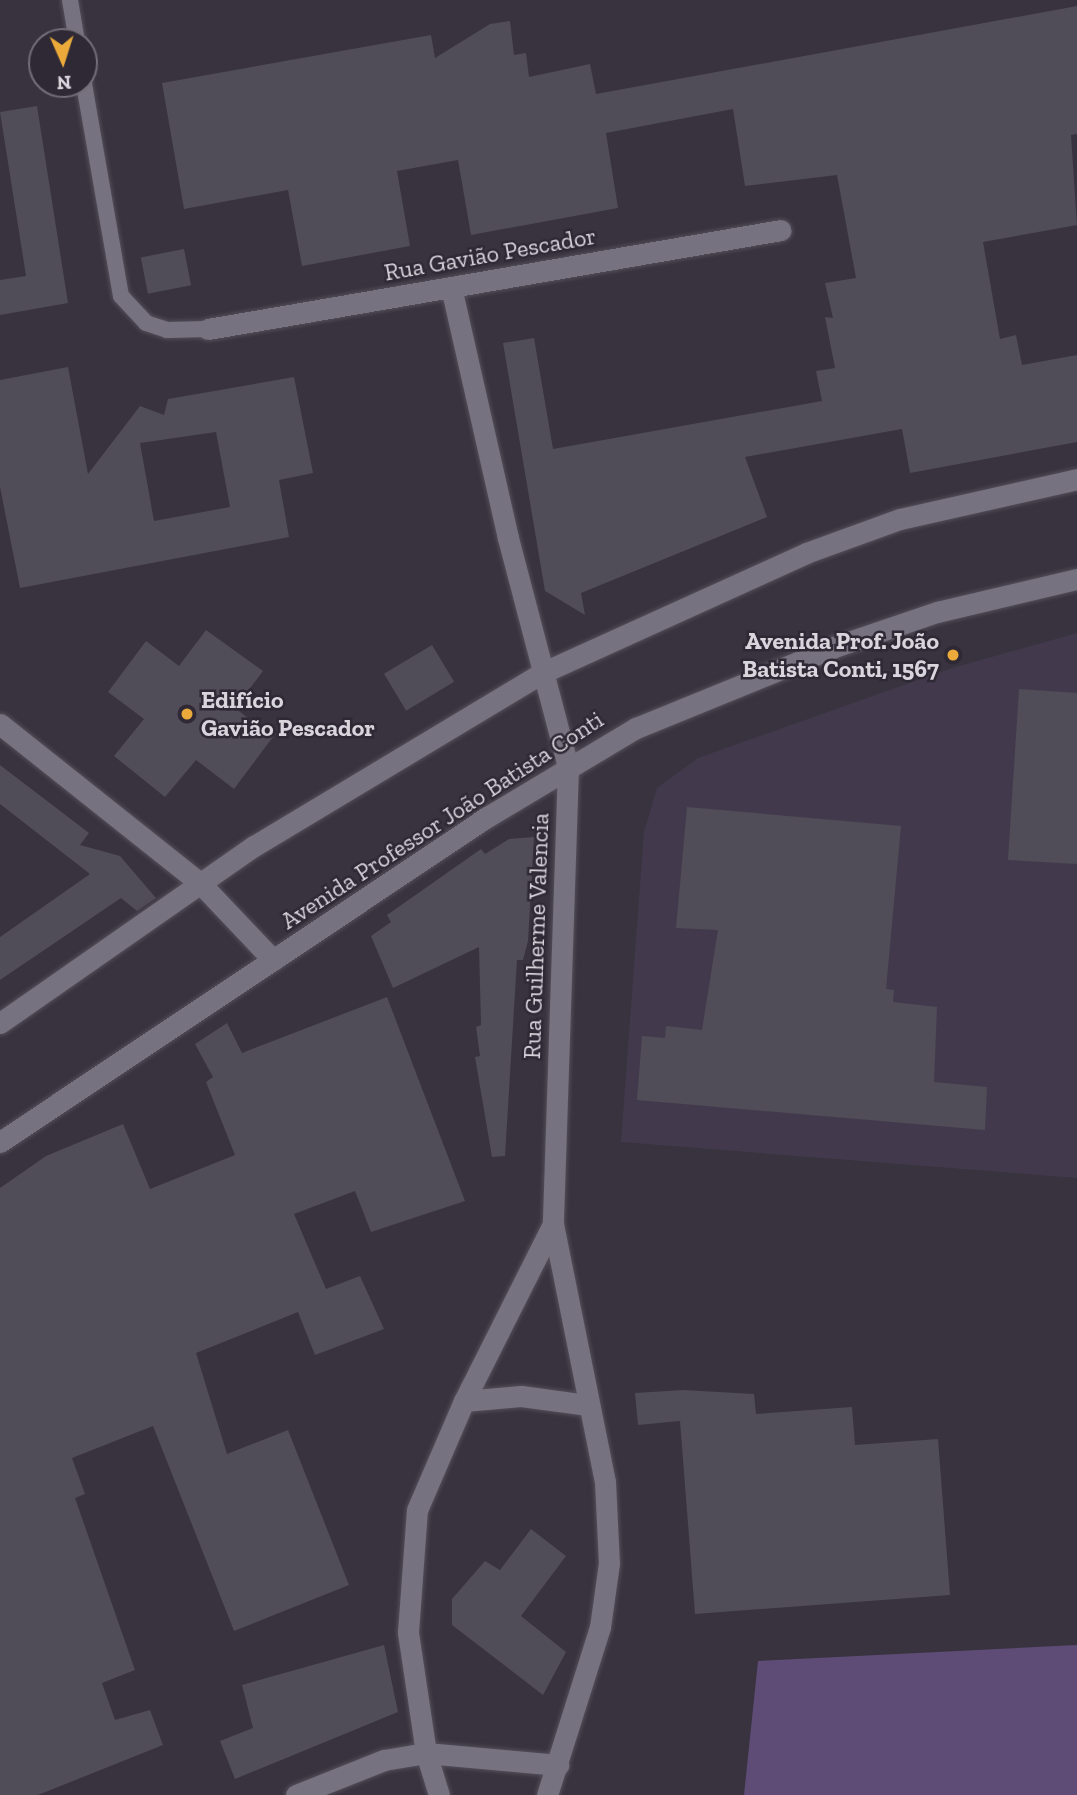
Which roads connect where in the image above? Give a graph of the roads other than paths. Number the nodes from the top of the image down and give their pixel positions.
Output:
1 (70, 0) edge
2 (75, 28) edge
3 (86, 98) edge
4 (781, 230) dead end
5 (451, 287) junction
6 (208, 330) joint
7 (1077, 479) edge
8 (1077, 579) edge
9 (544, 672) junction
10 (0, 724) edge
11 (568, 767) junction
12 (201, 884) junction
13 (273, 960) junction
14 (0, 1023) edge
15 (0, 1142) edge
16 (553, 1224) junction
17 (464, 1401) junction
18 (588, 1405) junction
19 (426, 1753) junction
20 (558, 1765) junction
21 (296, 1795) edge
22 (439, 1795) edge
23 (547, 1795) edge

1 - 2 lane
3 - 6 lane
4 - 5 street, Rua Gavião Pescador
5 - 6 street, Rua Gavião Pescador
5 - 9 street, Rua Guilherme Valencia
7 - 9 street
8 - 11 street, Avenida Professor João Batista Conti
9 - 11 street, Rua Guilherme Valencia
9 - 12 street
10 - 12 street, Avenida Professor João Batista Conti
11 - 13 street, Avenida Professor João Batista Conti
11 - 16 street, Rua Guilherme Valencia
12 - 13 street, Avenida Professor João Batista Conti
12 - 14 street
13 - 15 street, Avenida Professor João Batista Conti
16 - 17 street, Rua Guilherme Valencia
16 - 18 street, Rua Guilherme Valencia
17 - 18 street
17 - 19 street, Rua Guilherme Valencia
18 - 20 street, Rua Guilherme Valencia
19 - 20 street
19 - 21 street
19 - 22 street, Rua Guilherme Valencia
20 - 23 street, Rua Guilherme Valencia

